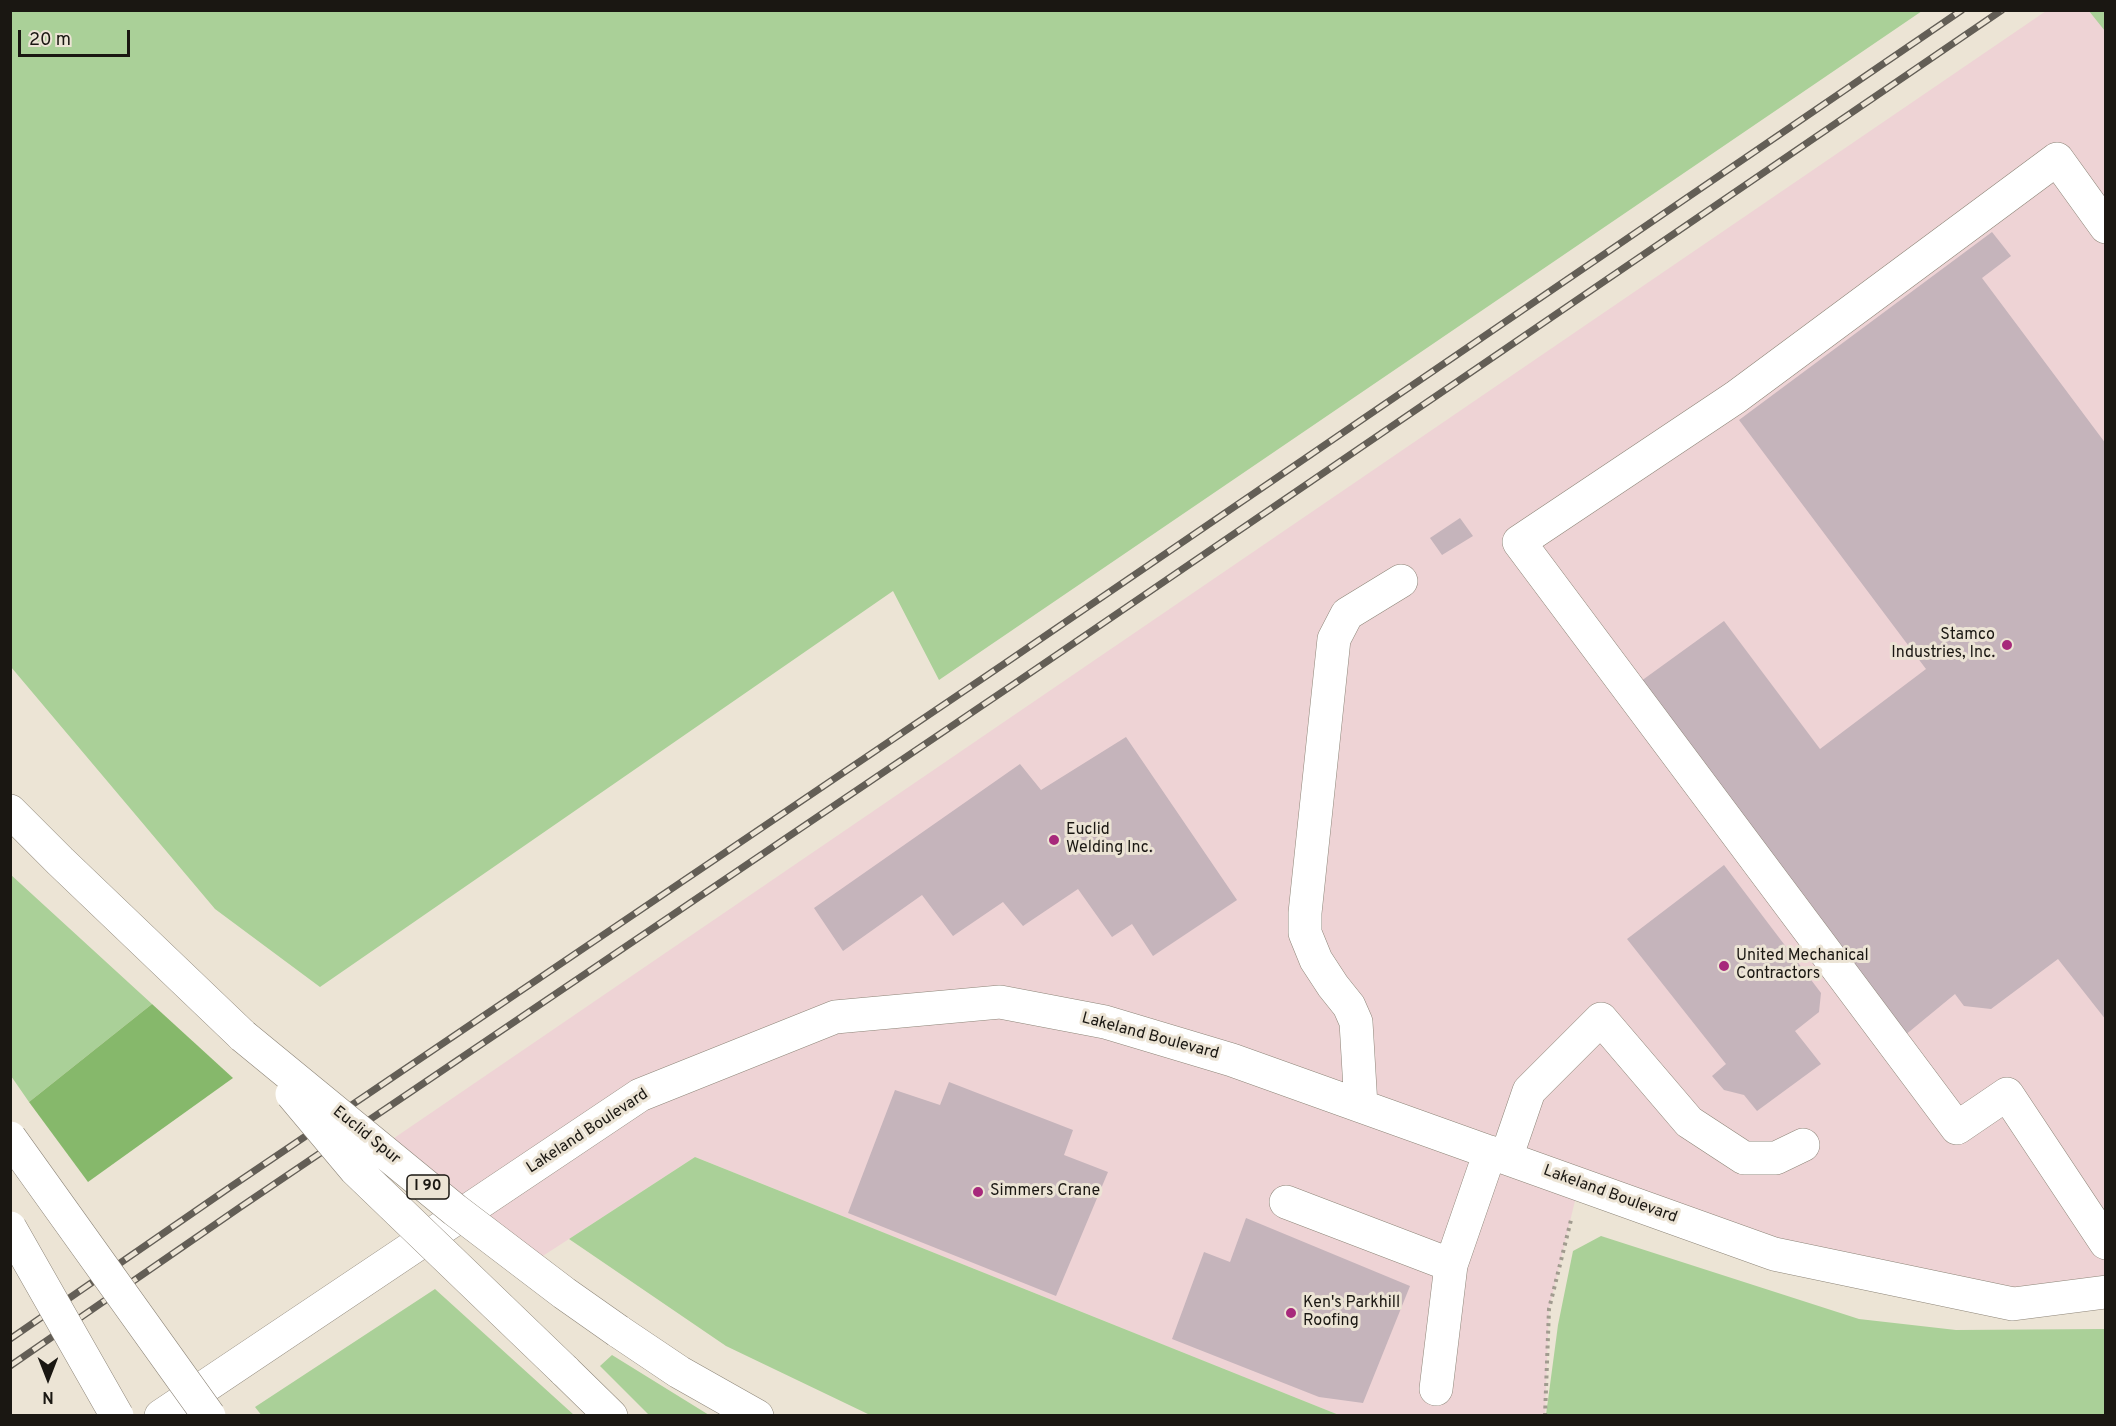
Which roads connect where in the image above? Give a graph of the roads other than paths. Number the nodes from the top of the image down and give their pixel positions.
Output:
1 (2106, 227) edge
2 (1401, 581) dead end
3 (10, 811) edge
4 (243, 1036) junction
5 (1361, 1106) junction
6 (10, 1138) edge
7 (1803, 1145) dead end
8 (1498, 1155) junction
9 (1286, 1202) dead end
10 (10, 1228) edge
11 (2106, 1243) edge
12 (1451, 1265) junction
13 (2106, 1292) edge
14 (1436, 1389) dead end
15 (117, 1416) edge
16 (161, 1416) edge
17 (209, 1416) edge
18 (611, 1416) edge
19 (757, 1416) edge

1 - 11 main road
2 - 5 main road
3 - 4 main road, Euclid Spur / I 90
4 - 18 main road, bridge
4 - 19 main road, Euclid Spur / I 90, bridge
5 - 8 main road, Lakeland Boulevard
5 - 16 main road, Lakeland Boulevard
6 - 17 main road, bridge
7 - 8 main road
8 - 12 main road
8 - 13 main road, Lakeland Boulevard
9 - 12 main road
10 - 15 main road, bridge
12 - 14 main road

